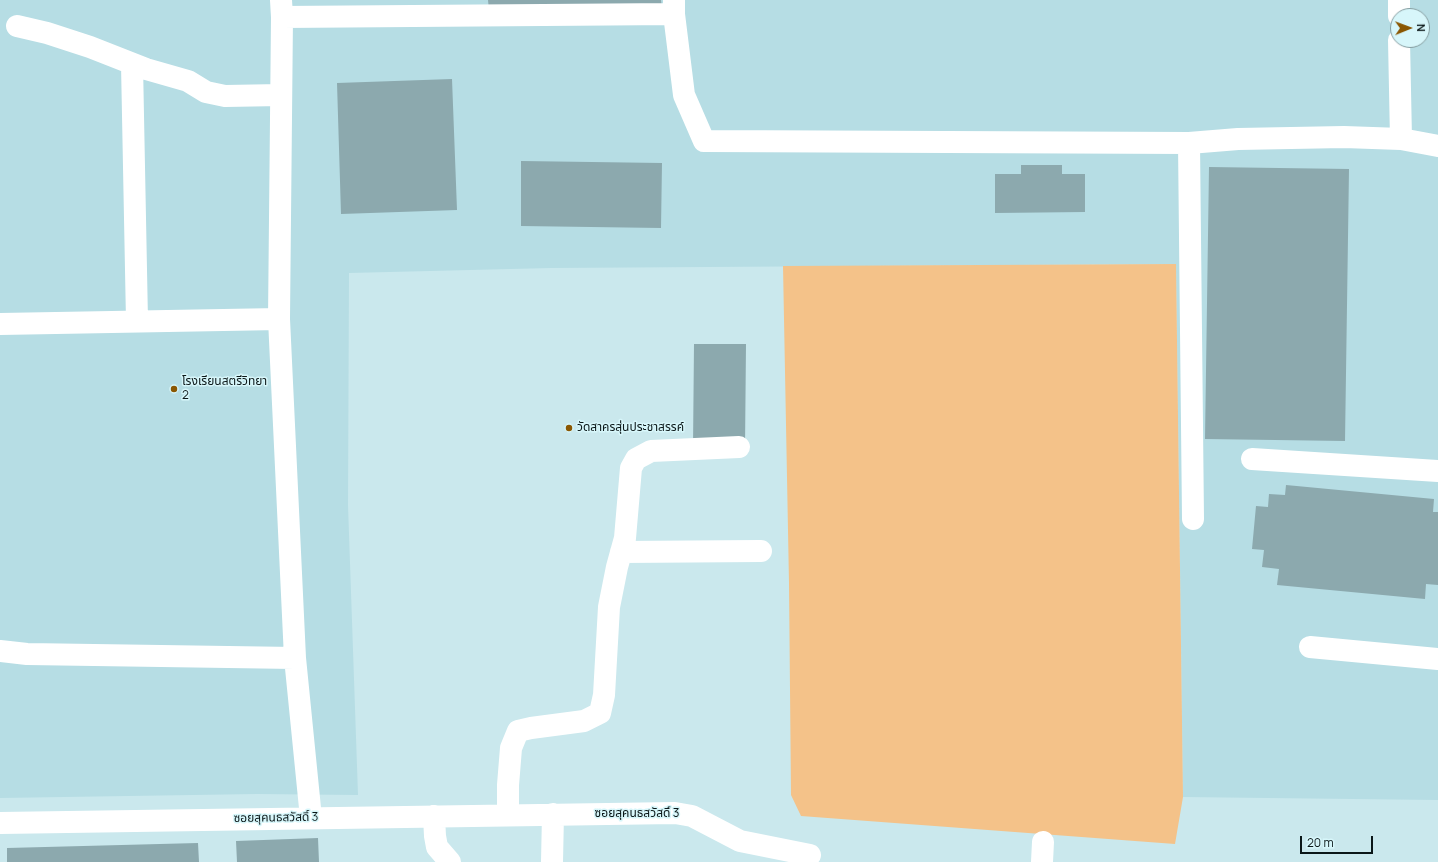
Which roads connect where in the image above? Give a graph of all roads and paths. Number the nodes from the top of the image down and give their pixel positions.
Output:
1 (674, 7) edge
2 (281, 9) edge
3 (17, 26) dead end
4 (1399, 48) edge
5 (132, 64) junction
6 (281, 95) junction
7 (1400, 139) junction
8 (1189, 144) junction
9 (1438, 146) edge
10 (279, 319) junction
11 (137, 321) junction
12 (0, 324) edge
13 (739, 447) dead end
14 (1252, 459) dead end
15 (1438, 471) edge
16 (1193, 519) dead end
17 (761, 551) dead end
18 (621, 552) junction
19 (1310, 647) dead end
20 (0, 651) edge
21 (295, 658) junction
22 (1438, 659) edge
23 (553, 814) junction
24 (508, 815) junction
25 (434, 816) junction
26 (311, 818) junction
27 (0, 823) edge
28 (810, 856) dead end
29 (450, 862) edge
30 (552, 862) edge

1 - 2 street
1 - 8 street
2 - 6 street
3 - 5 street
4 - 7 street
5 - 6 street
5 - 11 street
6 - 10 street
7 - 8 street
7 - 9 street
8 - 16 street
10 - 11 street
10 - 21 street
11 - 12 street
13 - 18 street
14 - 15 street
17 - 18 street
18 - 24 street
19 - 22 street
20 - 21 street
21 - 26 street
23 - 24 street, ซอยสุคนธสวัสดิ์ 3
23 - 28 street, ซอยสุคนธสวัสดิ์ 3
23 - 30 street
24 - 25 street, ซอยสุคนธสวัสดิ์ 3
25 - 26 street, ซอยสุคนธสวัสดิ์ 3
25 - 29 street
26 - 27 street, ซอยสุคนธสวัสดิ์ 3

